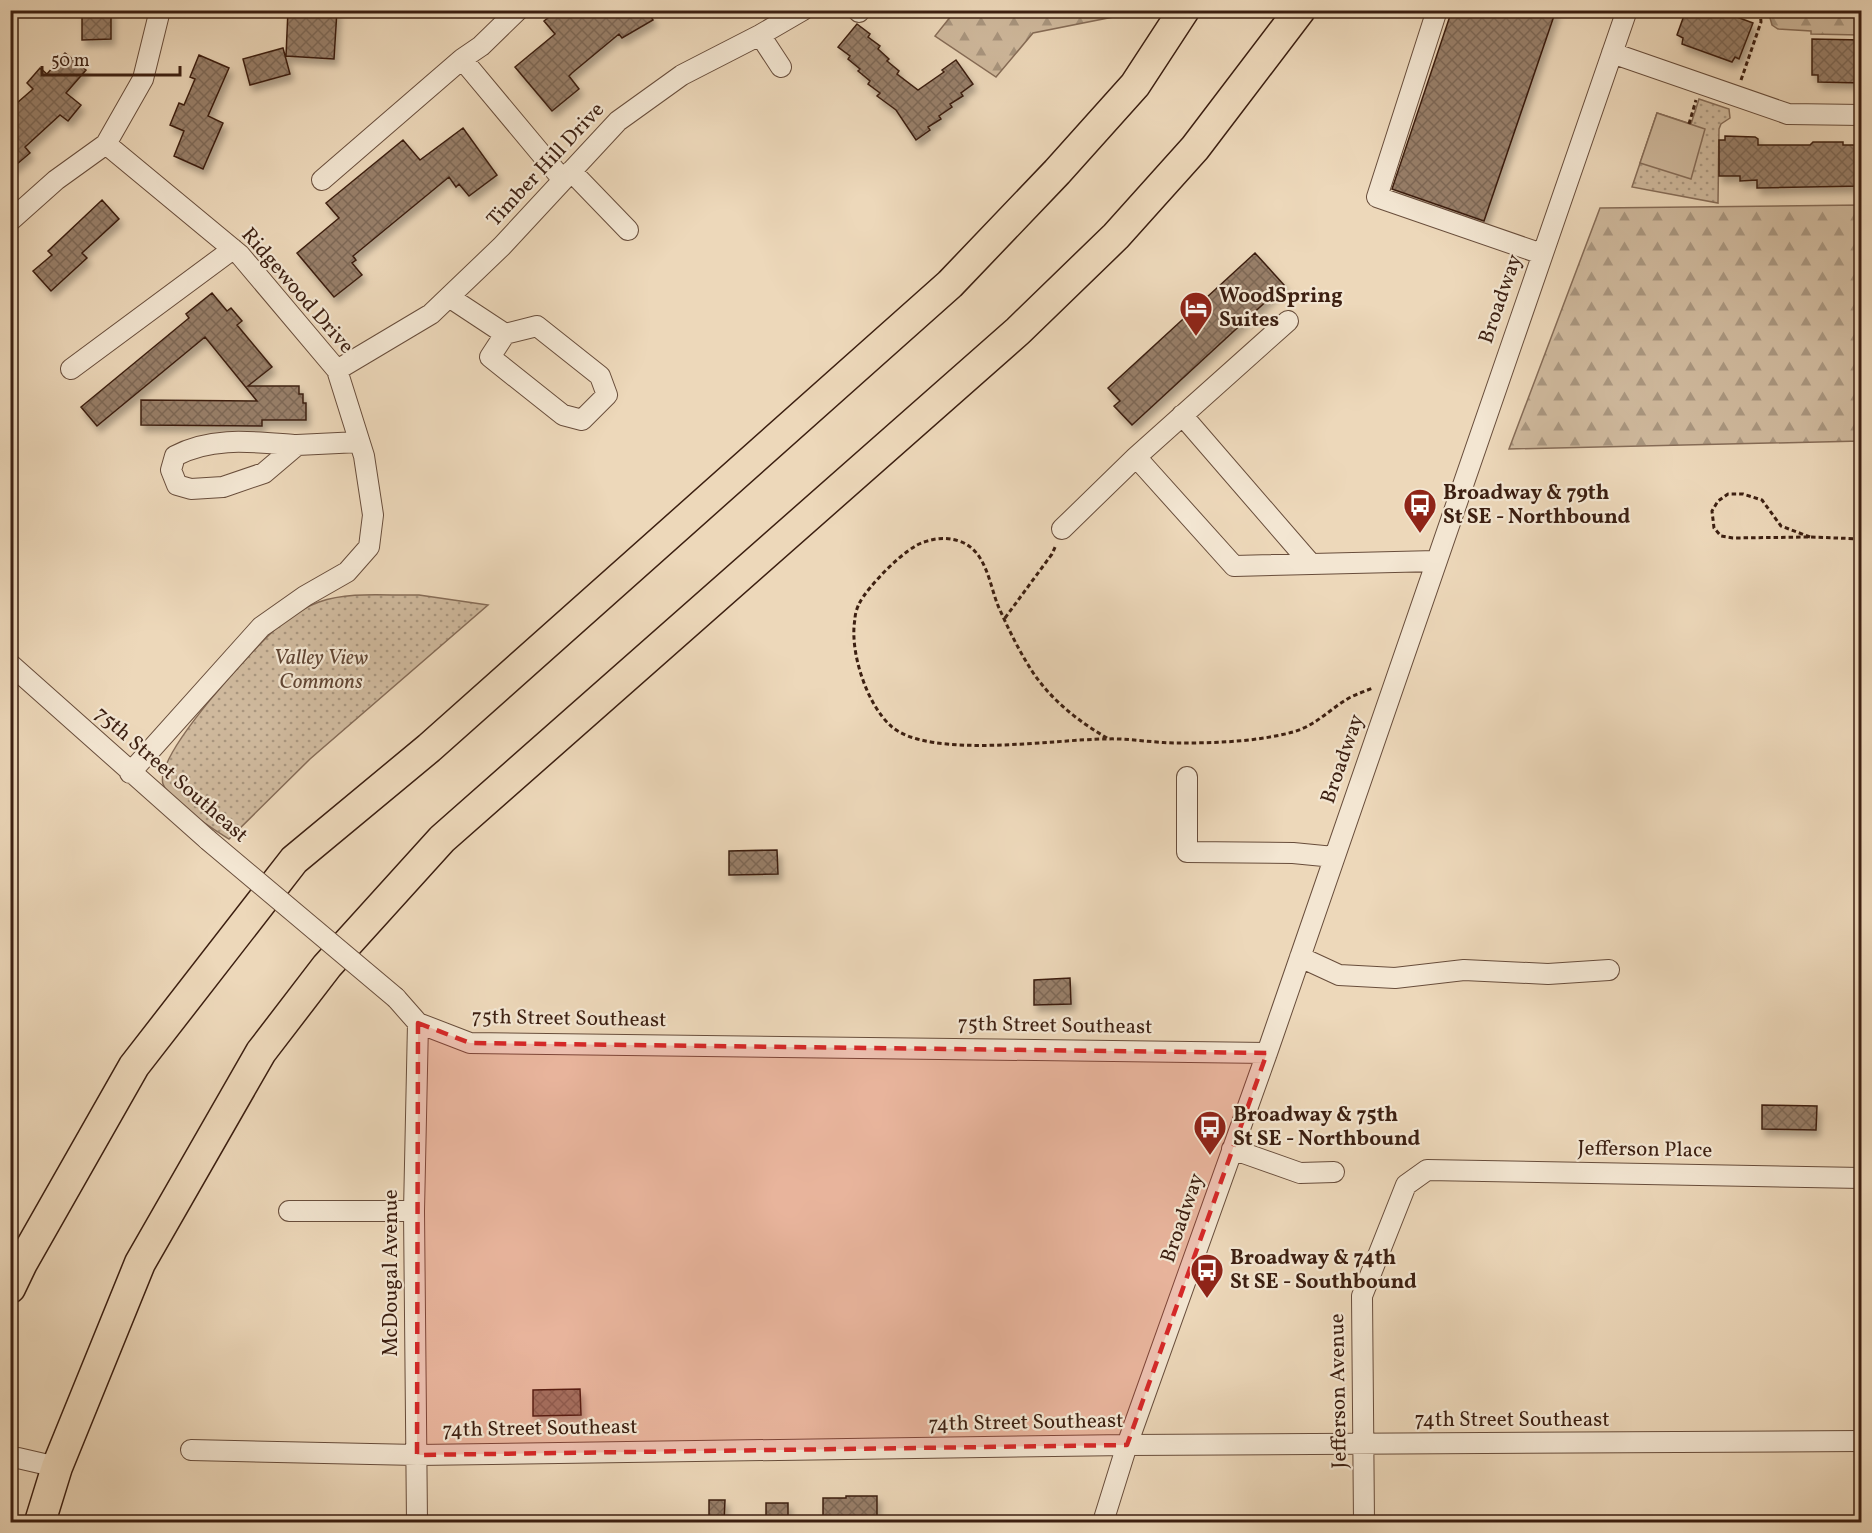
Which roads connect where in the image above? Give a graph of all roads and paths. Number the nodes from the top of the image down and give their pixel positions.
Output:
1 (160, 10) edge
2 (518, 10) edge
3 (803, 10) edge
4 (1184, 10) edge
5 (1300, 10) edge
6 (1437, 10) edge
7 (1627, 10) edge
8 (1760, 10) edge
9 (760, 35) junction
10 (1612, 53) junction
11 (462, 59) junction
12 (781, 68) dead end
13 (1701, 84) junction
14 (1738, 97) junction
15 (1862, 116) edge
16 (1689, 124) dead end
17 (106, 144) junction
18 (567, 176) junction
19 (322, 180) dead end
20 (10, 221) edge
21 (628, 230) dead end
22 (233, 249) junction
23 (1542, 254) junction
24 (449, 297) junction
25 (1288, 321) dead end
26 (505, 334) junction
27 (71, 369) dead end
28 (337, 370) junction
29 (1182, 416) junction
30 (359, 442) junction
31 (297, 445) junction
32 (1136, 457) junction
33 (1062, 529) joint
34 (1810, 537) junction
35 (1862, 538) edge
36 (1436, 561) junction
37 (1311, 564) junction
38 (1004, 619) junction
39 (10, 664) edge
40 (1396, 677) junction
41 (1107, 738) junction
42 (130, 773) junction
43 (1187, 777) dead end
44 (1334, 857) junction
45 (1300, 957) junction
46 (1609, 970) dead end
47 (417, 1023) junction
48 (1267, 1053) junction
49 (1232, 1149) junction
50 (1427, 1170) joint
51 (1334, 1172) dead end
52 (1862, 1178) edge
53 (289, 1211) dead end
54 (414, 1211) junction
55 (10, 1288) edge
56 (1862, 1441) edge
57 (1127, 1445) junction
58 (1363, 1445) junction
59 (191, 1450) dead end
60 (417, 1455) junction
61 (10, 1459) edge
62 (57, 1467) junction
63 (40, 1522) edge
64 (417, 1522) edge
65 (1103, 1522) edge
66 (1364, 1522) edge

1 - 17 street
2 - 11 street
3 - 9 street, Timber Hill Drive
4 - 55 highway
5 - 62 highway
6 - 23 street
7 - 10 street, Broadway
8 - 14 path
9 - 12 street
9 - 18 street, Timber Hill Drive
10 - 13 street
10 - 23 street, Broadway
11 - 18 street
11 - 19 street
13 - 14 street
13 - 16 path
14 - 15 street
17 - 20 street
17 - 22 street, Ridgewood Drive
18 - 21 street
18 - 24 street, Timber Hill Drive
22 - 27 street
22 - 28 street, Ridgewood Drive
23 - 36 street, Broadway
24 - 26 street
24 - 28 street, Timber Hill Drive
25 - 29 street
26 - 26 street
28 - 30 street, Ridgewood Drive
29 - 32 street
29 - 37 street
30 - 31 street
30 - 42 street, Ridgewood Drive
31 - 31 street
32 - 33 street
32 - 37 street
33 - 38 path
34 - 34 path
34 - 35 path
36 - 37 street
36 - 40 street, Broadway
38 - 41 path
38 - 41 path
39 - 42 street, 75th Street Southeast
40 - 41 path
40 - 44 street, Broadway
42 - 47 street, 75th Street Southeast, bridge
43 - 44 street
44 - 45 street, Broadway
45 - 46 street
45 - 48 street, Broadway
47 - 48 street, 75th Street Southeast
47 - 54 street, McDougal Avenue
48 - 49 street, Broadway
49 - 51 street
49 - 57 street, Broadway
50 - 52 street, Jefferson Place
50 - 58 street, Jefferson Avenue
53 - 54 street
54 - 60 street, McDougal Avenue
56 - 58 street, 74th Street Southeast
57 - 58 street, 74th Street Southeast
57 - 60 street, 74th Street Southeast
57 - 65 street, Broadway
58 - 66 street, Jefferson Avenue
59 - 60 street, 74th Street Southeast
60 - 64 street, McDougal Avenue
61 - 62 street
62 - 63 highway

